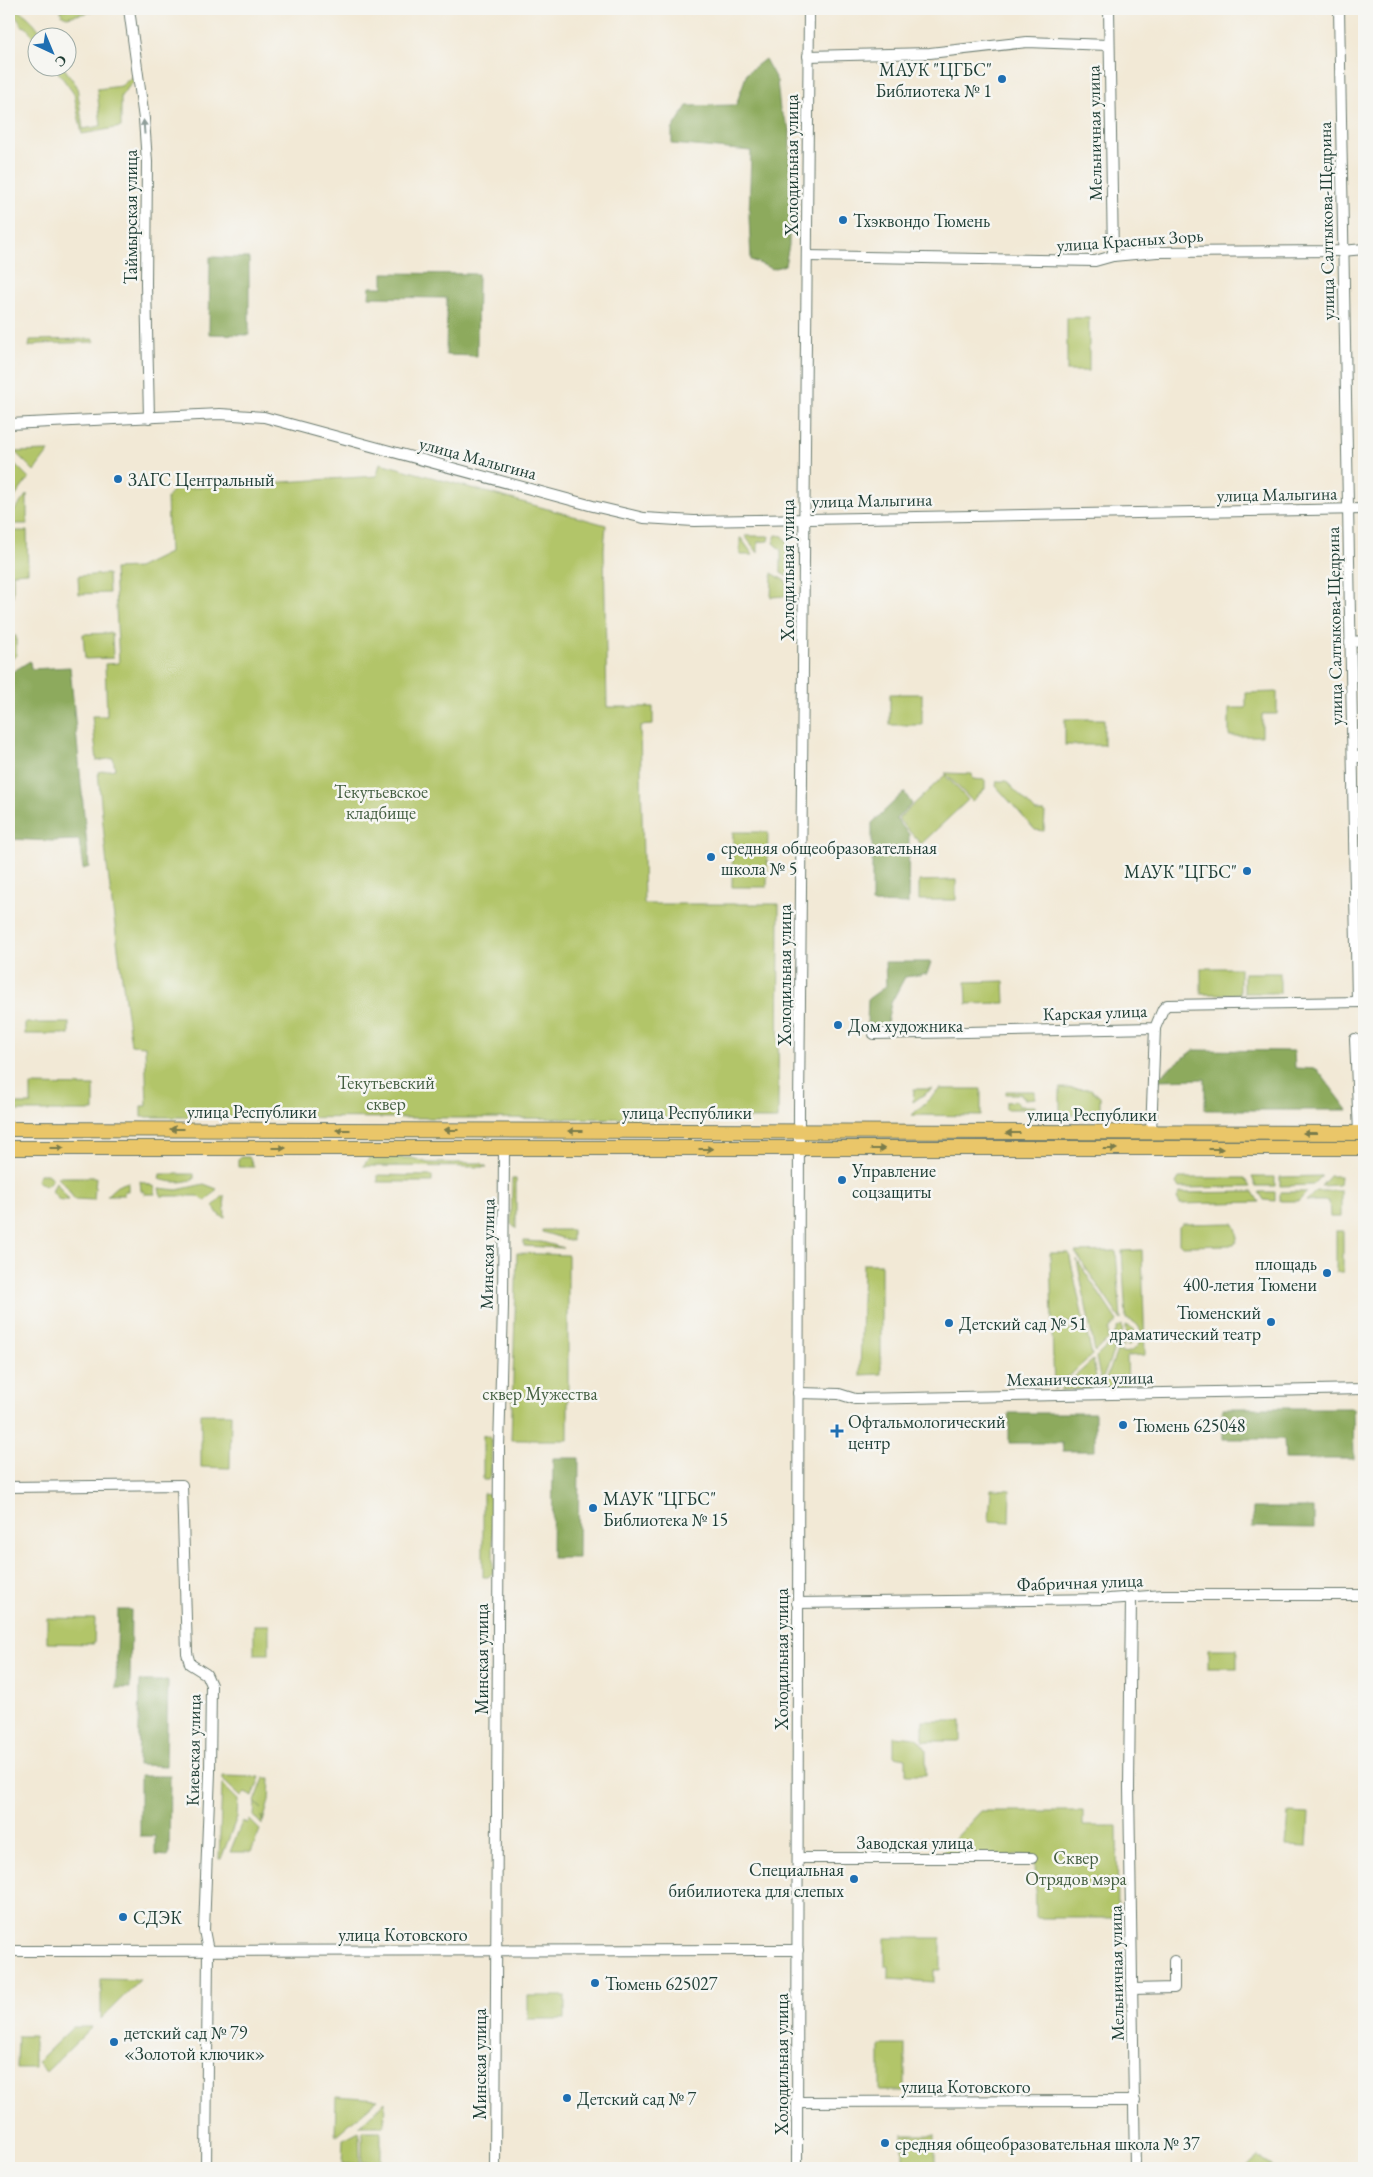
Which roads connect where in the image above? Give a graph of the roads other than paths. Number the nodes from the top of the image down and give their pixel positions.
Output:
1 (129, 9) edge
2 (809, 9) edge
3 (1109, 9) edge
4 (1339, 9) edge
5 (1108, 45) junction
6 (808, 56) junction
7 (1364, 249) edge
8 (1342, 251) junction
9 (807, 256) junction
10 (1113, 256) junction
11 (154, 418) junction
12 (9, 424) edge
13 (1348, 508) junction
14 (1364, 509) edge
15 (803, 518) junction
16 (1350, 642) junction
17 (1364, 642) edge
18 (1353, 757) junction
19 (1364, 757) edge
20 (1361, 1002) edge
21 (1156, 1028) junction
22 (874, 1034) dead end
23 (1355, 1039) dead end
24 (9, 1129) edge
25 (799, 1132) junction
26 (1150, 1133) junction
27 (1362, 1133) edge
28 (9, 1148) edge
29 (1364, 1148) edge
30 (504, 1149) junction
31 (799, 1149) junction
32 (1364, 1389) edge
33 (798, 1393) junction
34 (9, 1487) edge
35 (1364, 1595) edge
36 (1130, 1597) junction
37 (798, 1603) junction
38 (798, 1858) junction
39 (1032, 1858) dead end
40 (496, 1950) junction
41 (798, 1950) junction
42 (9, 1951) edge
43 (208, 1951) junction
44 (1174, 1961) dead end
45 (1132, 1989) junction
46 (1135, 2101) junction
47 (798, 2102) junction
48 (206, 2168) edge
49 (495, 2168) edge
50 (797, 2168) edge
51 (1135, 2168) edge

11 -> 1 street, Таймырская улица
2 - 6 street, Холодильная улица
3 - 5 street, Мельничная улица
4 - 8 street, улица Салтыкова-Щедрина
5 - 6 street
5 - 10 street, Мельничная улица
6 - 9 street, Холодильная улица
7 - 8 street, улица Красных Зорь
8 - 10 street, улица Красных Зорь
8 - 13 street, улица Салтыкова-Щедрина
9 - 10 street, улица Красных Зорь
9 - 15 street, Холодильная улица
11 - 12 street
11 - 15 street, улица Малыгина
13 - 14 street, улица Малыгина
13 - 15 street, улица Малыгина
13 - 16 street, улица Салтыкова-Щедрина
15 - 25 street, Холодильная улица
16 - 17 street
16 - 18 street, улица Салтыкова-Щедрина
18 - 19 street
18 - 20 street, улица Салтыкова-Щедрина
20 - 21 street, Карская улица
21 - 22 street, Карская улица
21 - 26 street
23 - 27 street
25 -> 24 main road, улица Республики
26 -> 25 main road, улица Республики
25 - 31 street, Холодильная улица
27 -> 26 main road, улица Республики
28 -> 30 main road, улица Республики
31 -> 29 main road, улица Республики
30 -> 31 main road, улица Республики
30 - 40 street, Минская улица
31 - 33 street, Холодильная улица
32 - 33 street, Механическая улица
33 - 37 street, Холодильная улица
34 - 43 street, Киевская улица
35 - 36 street, Фабричная улица
36 - 37 street, Фабричная улица
36 - 45 street, Мельничная улица
37 - 38 street, Холодильная улица
38 - 39 street, Заводская улица
38 - 41 street, Холодильная улица
40 - 41 street, улица Котовского
40 - 43 street, улица Котовского
40 - 49 street, Минская улица
41 - 47 street, Холодильная улица
42 - 43 street, улица Котовского
43 - 48 street, Киевская улица
44 - 45 street
45 - 46 street, Мельничная улица
46 - 47 street, улица Котовского
46 - 51 street, Мельничная улица
47 - 50 street, Холодильная улица

